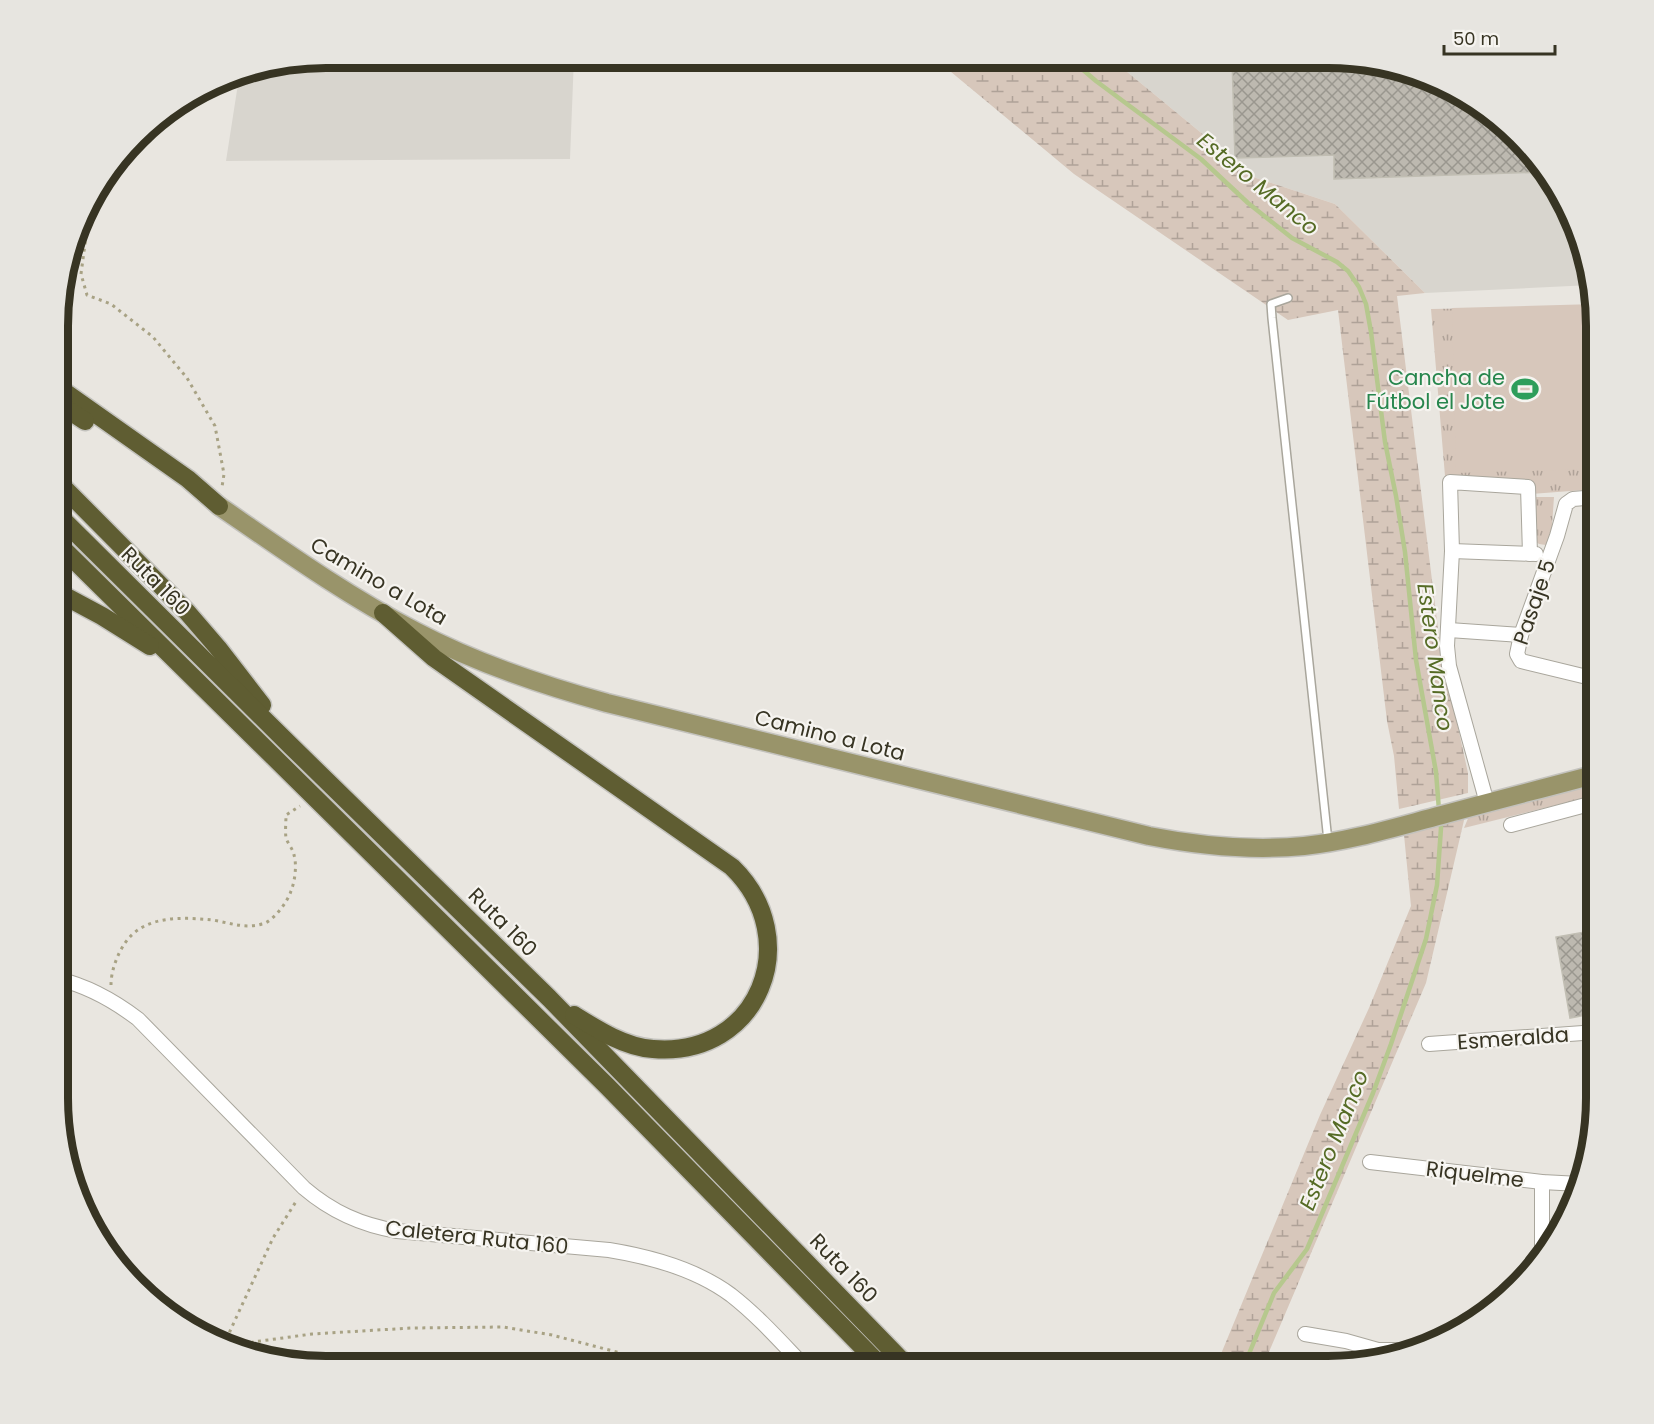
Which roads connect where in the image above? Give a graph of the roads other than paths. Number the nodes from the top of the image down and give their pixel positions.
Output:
1 (1288, 298) dead end
2 (68, 394) edge
3 (68, 410) edge
4 (68, 492) edge
5 (1586, 498) edge
6 (219, 506) junction
7 (68, 525) edge
8 (1452, 551) junction
9 (68, 554) edge
10 (1530, 554) junction
11 (1551, 555) junction
12 (68, 598) edge
13 (383, 613) junction
14 (1449, 630) junction
15 (1521, 635) junction
16 (192, 676) junction
17 (1586, 677) edge
18 (291, 746) junction
19 (1586, 777) edge
20 (1479, 805) junction
21 (1586, 805) edge
22 (1511, 825) dead end
23 (1328, 843) junction
24 (68, 982) edge
25 (549, 998) junction
26 (1586, 1033) edge
27 (1429, 1044) dead end
28 (1370, 1162) dead end
29 (1542, 1182) junction
30 (1572, 1184) edge
31 (1542, 1243) edge
32 (1305, 1334) dead end
33 (1378, 1350) junction
34 (1387, 1350) edge
35 (1371, 1353) edge
36 (794, 1356) edge
37 (871, 1356) edge
38 (897, 1356) edge

1 - 23 lane
2 - 6 highway
3 - 6 highway
4 - 18 highway
5 - 11 street, Pasaje 5
6 - 13 main road, Camino a Lota
7 - 18 highway, Ruta 160
8 - 10 street
8 - 10 street
8 - 14 street
9 - 16 highway, Ruta 160
10 - 11 street
11 - 15 street, Pasaje 5
12 - 16 highway
13 - 23 main road, Camino a Lota
13 - 25 highway
14 - 15 street
14 - 20 street
15 - 17 street, Pasaje 5
16 - 37 highway, Ruta 160
18 - 25 highway, Ruta 160
19 - 20 main road, Camino a Lota
20 - 23 main road, Camino a Lota
21 - 22 street
24 - 36 street, Caletera Ruta 160
25 - 38 highway, Ruta 160
26 - 27 street, Esmeralda
28 - 29 street, Riquelme
29 - 30 street, Riquelme
29 - 31 street
32 - 33 street
33 - 34 street
33 - 35 street

